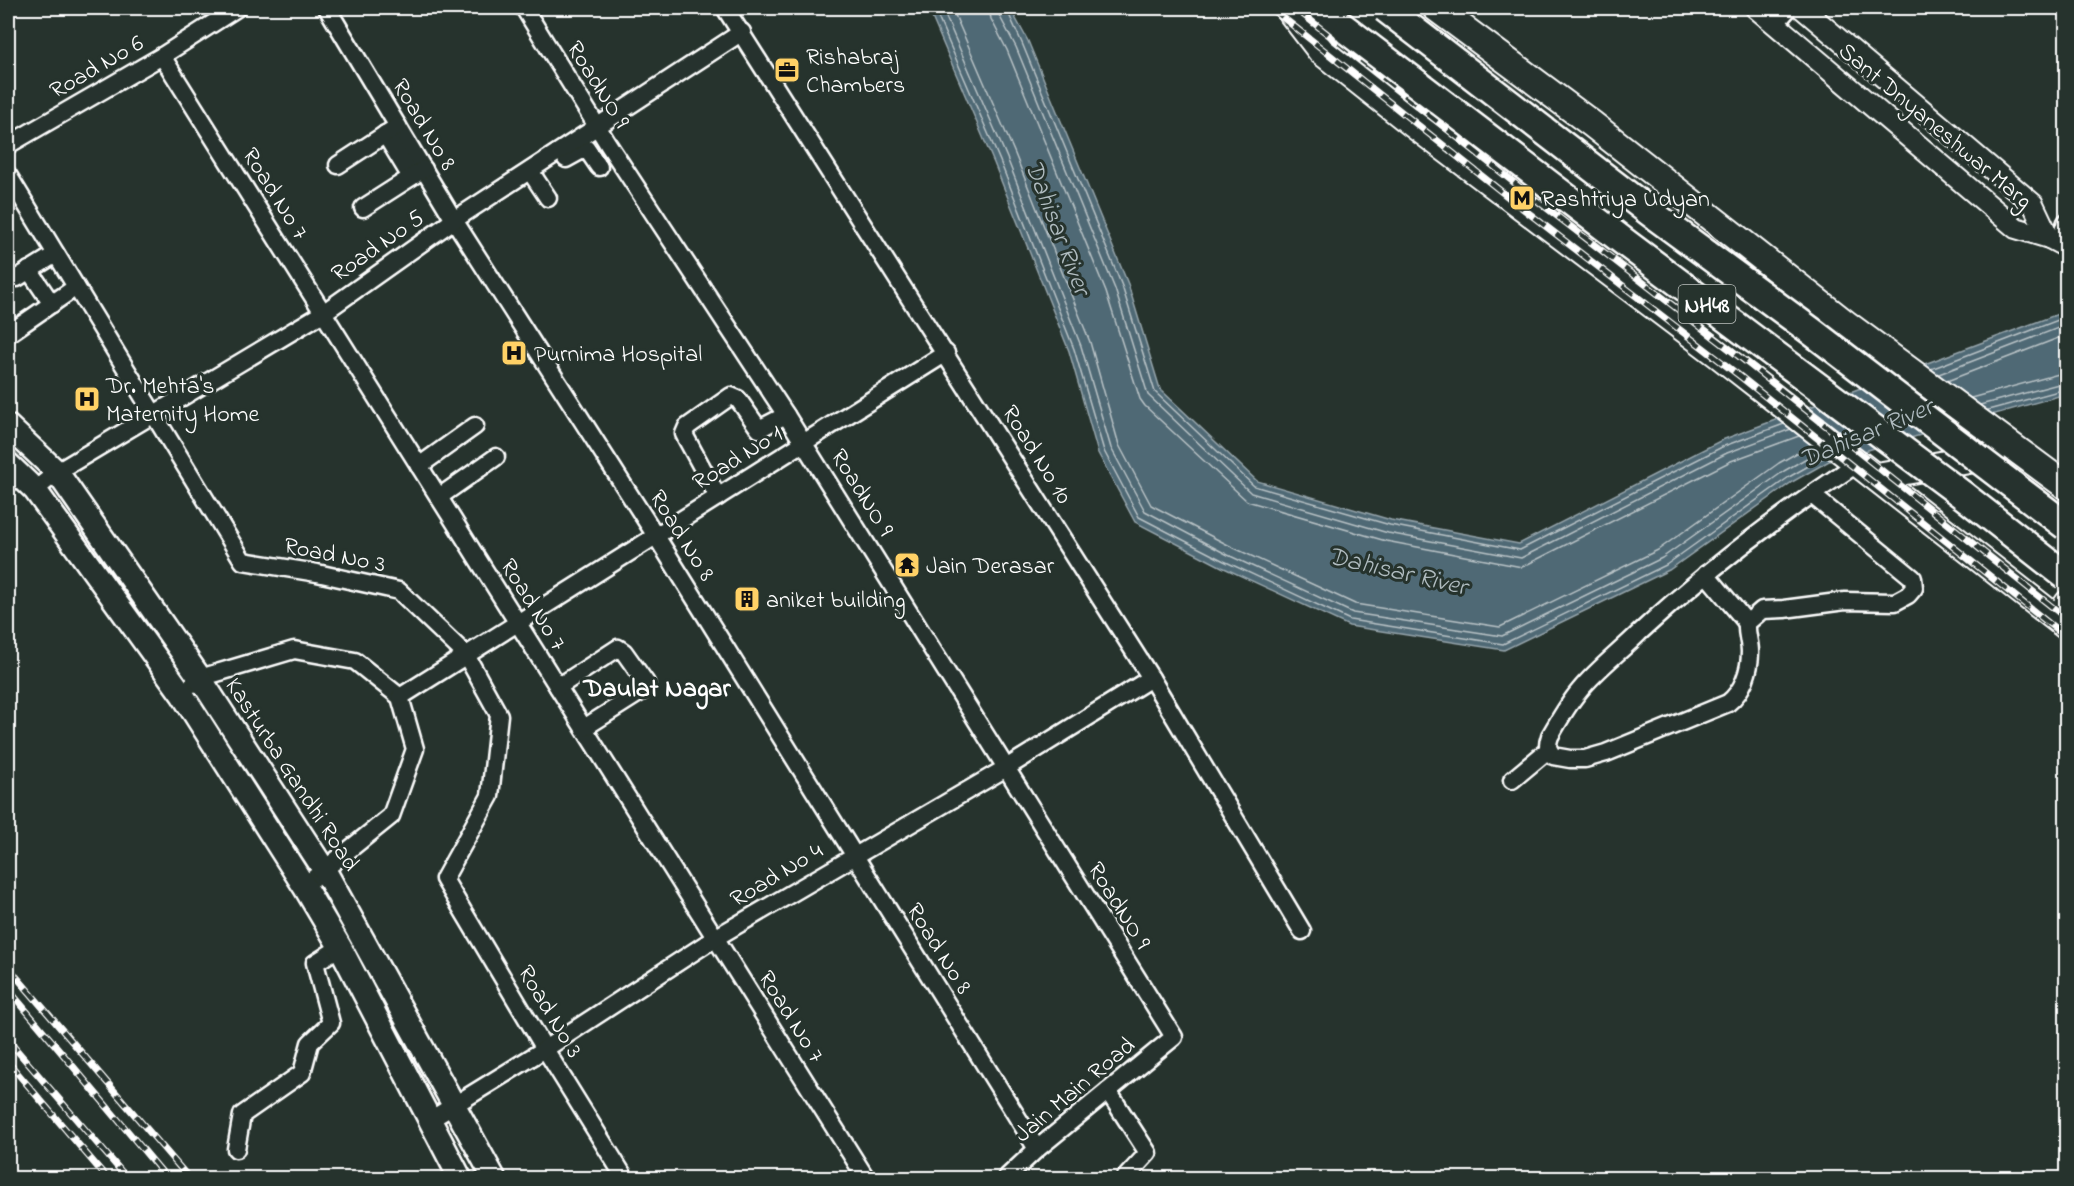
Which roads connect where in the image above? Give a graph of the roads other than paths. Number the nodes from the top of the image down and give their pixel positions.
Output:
1 (237, 8) edge
2 (327, 8) edge
3 (524, 8) edge
4 (725, 8) edge
5 (1288, 8) edge
6 (1318, 8) edge
7 (1385, 8) edge
8 (1436, 8) edge
9 (1756, 8) edge
10 (1789, 8) edge
11 (1802, 8) edge
12 (1775, 24) junction
13 (742, 32) junction
14 (162, 56) junction
15 (597, 128) junction
16 (391, 130) junction
17 (8, 145) edge
18 (612, 149) junction
19 (564, 154) junction
20 (338, 165) dead end
21 (540, 170) junction
22 (417, 173) junction
23 (8, 175) edge
24 (548, 198) dead end
25 (363, 208) dead end
26 (454, 220) junction
27 (2067, 222) edge
28 (2058, 243) edge
29 (56, 254) junction
30 (76, 287) junction
31 (52, 304) junction
32 (323, 312) junction
33 (8, 334) edge
34 (946, 353) junction
35 (154, 414) junction
36 (786, 415) junction
37 (8, 426) edge
38 (476, 426) dead end
39 (804, 443) junction
40 (2019, 451) junction
41 (496, 457) dead end
42 (422, 463) junction
43 (8, 464) edge
44 (1862, 466) junction
45 (57, 472) junction
46 (2067, 486) edge
47 (34, 490) junction
48 (442, 494) junction
49 (1812, 495) junction
50 (718, 497) junction
51 (2067, 526) edge
52 (656, 536) junction
53 (1706, 574) junction
54 (2067, 576) edge
55 (2063, 614) edge
56 (517, 623) junction
57 (1747, 623) junction
58 (466, 655) junction
59 (200, 678) junction
60 (1151, 678) junction
61 (562, 685) junction
62 (182, 694) junction
63 (400, 697) junction
64 (587, 726) junction
65 (1548, 750) junction
66 (1006, 768) junction
67 (1512, 780) dead end
68 (854, 855) junction
69 (325, 871) junction
70 (304, 886) junction
71 (1302, 931) dead end
72 (715, 938) junction
73 (340, 948) junction
74 (1174, 1037) joint
75 (545, 1049) junction
76 (1108, 1091) junction
77 (454, 1105) junction
78 (430, 1120) junction
79 (236, 1149) dead end
80 (1037, 1149) junction
81 (460, 1179) edge
82 (494, 1179) edge
83 (625, 1179) edge
84 (866, 1179) edge
85 (1006, 1179) edge
86 (1125, 1179) edge

1 - 14 street, Road No 6
2 - 16 street, Road No 8
3 - 15 street, RoadNO 9
4 - 13 street, Road No 10
5 - 44 main road
6 - 54 highway, NH48, bridge
7 - 51 highway, NH48, bridge
8 - 40 main road
9 - 12 street, Sant Dnyaneshwar Marg
10 - 12 street
11 - 28 street, Sant Dnyaneshwar Marg
12 - 28 street, Sant Dnyaneshwar Marg
13 - 15 street, Road No 5
13 - 34 street, Road No 10
14 - 17 street, Road No 6
14 - 32 street, Road No 7
15 - 18 street, RoadNO 9
15 - 19 street, Road No 5
16 - 20 street
16 - 22 street, Road No 8
18 - 19 street
18 - 36 street, RoadNO 9
19 - 21 street, Road No 5
21 - 24 street
21 - 26 street, Road No 5
22 - 25 street
22 - 26 street, Road No 8
23 - 29 street, Road No 3
26 - 32 street, Road No 5
26 - 52 street, Road No 8
27 - 28 street
29 - 30 street, Road No 3
29 - 31 street
30 - 31 street
30 - 35 street, Road No 3
31 - 33 street
32 - 35 street, Road No 5
32 - 42 street, Road No 7
34 - 39 street, Road No 1
34 - 60 street, Road No 10
35 - 45 street, Road No 5
35 - 58 street, Road No 3
36 - 39 street, RoadNO 9
36 - 50 street
37 - 45 main road, Kasturba Gandhi Road
38 - 42 street
39 - 50 street, Road No 1
39 - 66 street, RoadNO 9
40 - 44 main road
40 - 46 main road
41 - 48 street
42 - 48 street, Road No 7
43 - 47 main road, Kasturba Gandhi Road
44 - 49 street
44 - 55 main road
45 - 47 street, Road No 5
45 - 59 main road, Kasturba Gandhi Road
47 - 62 main road, Kasturba Gandhi Road
48 - 56 street, Road No 7
49 - 53 street
49 - 57 street
50 - 52 street, Road No 1
52 - 56 street, Road No 1
52 - 68 street, Road No 8
53 - 57 street
53 - 65 street
56 - 58 street, Road No 1
56 - 61 street, Road No 7
57 - 65 street
58 - 63 street, Road No 1
58 - 75 street, Road No 3
59 - 62 street
59 - 63 street
59 - 69 main road, Kasturba Gandhi Road
60 - 66 street, Road No 4
60 - 71 street, Road No 10
61 - 64 street, Road No 7
61 - 64 street
62 - 70 main road, Kasturba Gandhi Road
63 - 69 street
64 - 72 street, Road No 7
65 - 67 street
66 - 68 street, Road No 4
66 - 74 street, RoadNO 9
68 - 72 street, Road No 4
68 - 80 street, Road No 8
69 - 70 street
69 - 77 main road, Kasturba Gandhi Road
70 - 73 main road, Kasturba Gandhi Road
72 - 75 street, Road No 4
72 - 84 street, Road No 7
73 - 78 main road, Kasturba Gandhi Road
73 - 79 street
74 - 76 street, Jain Main Road
75 - 77 street, Road No 4
75 - 83 street, Road No 3
76 - 80 street, Jain Main Road
76 - 86 street
77 - 78 street, Road No 4
77 - 82 main road, Kasturba Gandhi Road
78 - 81 main road, Kasturba Gandhi Road
80 - 85 street, Jain Main Road

